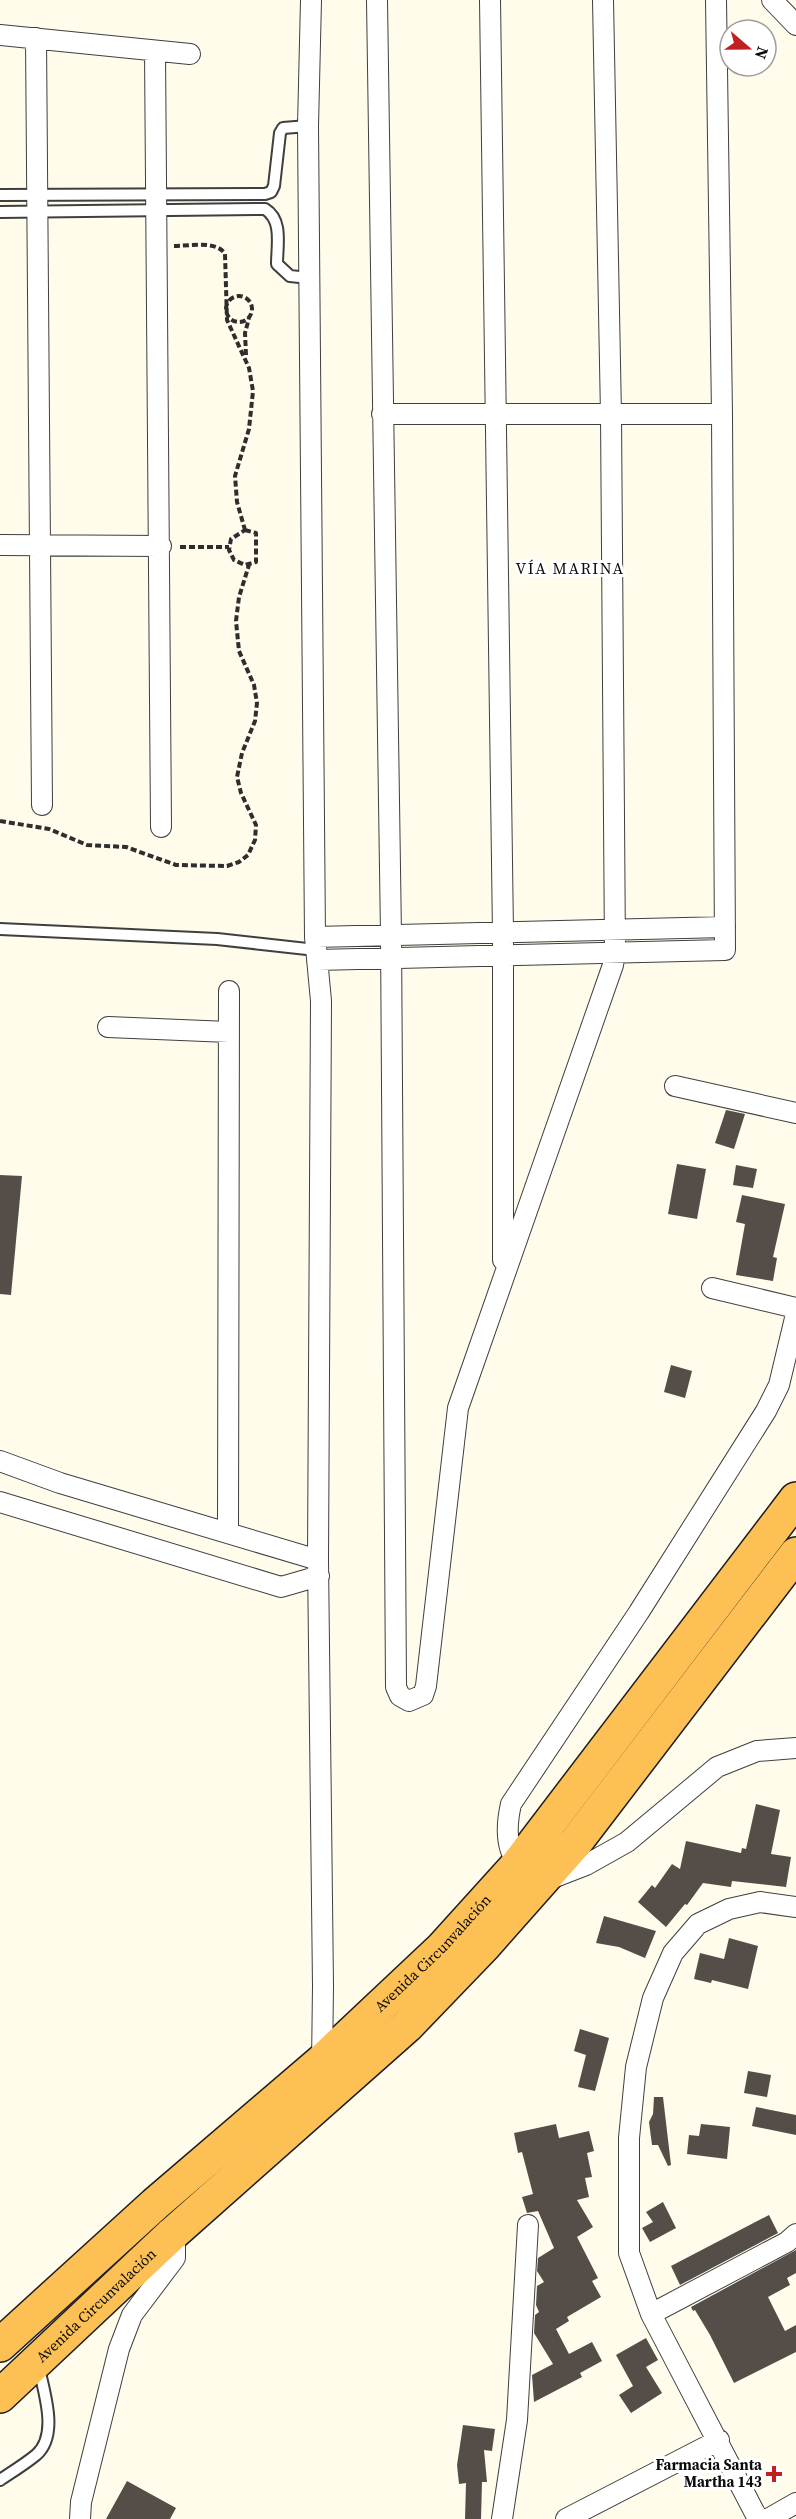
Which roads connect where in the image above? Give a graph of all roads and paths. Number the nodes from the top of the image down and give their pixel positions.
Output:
1 (311, 0) edge
2 (377, 0) edge
3 (490, 0) edge
4 (603, 0) edge
5 (716, 0) edge
6 (772, 0) edge
7 (796, 25) edge
8 (0, 35) edge
9 (36, 38) junction
10 (155, 51) junction
11 (190, 54) dead end
12 (308, 126) junction
13 (0, 195) edge
14 (157, 202) junction
15 (36, 203) junction
16 (0, 212) edge
17 (158, 246) junction
18 (309, 278) junction
19 (226, 311) junction
20 (251, 315) junction
21 (246, 360) junction
22 (382, 414) junction
23 (497, 414) junction
24 (722, 414) junction
25 (611, 415) junction
26 (245, 530) junction
27 (0, 545) edge
28 (38, 545) junction
29 (161, 546) junction
30 (229, 547) junction
31 (249, 565) junction
32 (42, 805) dead end
33 (0, 821) edge
34 (161, 827) dead end
35 (725, 927) junction
36 (0, 929) edge
37 (616, 931) junction
38 (503, 933) junction
39 (391, 935) junction
40 (316, 949) junction
41 (615, 952) junction
42 (503, 955) junction
43 (390, 957) junction
44 (229, 991) dead end
45 (108, 1027) dead end
46 (229, 1032) junction
47 (675, 1086) dead end
48 (796, 1113) edge
49 (503, 1277) junction
50 (712, 1288) dead end
51 (796, 1308) edge
52 (796, 1314) edge
53 (0, 1461) edge
54 (796, 1499) edge
55 (0, 1502) edge
56 (228, 1533) junction
57 (796, 1554) edge
58 (319, 1568) junction
59 (796, 1748) edge
60 (530, 1873) junction
61 (796, 1906) edge
62 (322, 2061) junction
63 (319, 2104) junction
64 (155, 2204) junction
65 (528, 2225) dead end
66 (796, 2234) edge
67 (171, 2236) junction
68 (651, 2314) junction
69 (0, 2345) edge
70 (37, 2361) junction
71 (0, 2396) edge
72 (719, 2440) junction
73 (0, 2480) edge
74 (796, 2504) edge
75 (80, 2519) edge
76 (502, 2519) edge
77 (566, 2519) edge
78 (758, 2519) edge
79 (768, 2519) edge

1 - 12 street
2 - 22 street
3 - 23 street
4 - 25 street
5 - 24 street
6 - 7 street
8 - 9 street
9 - 10 street
9 - 15 street
10 - 11 street
10 - 14 street
12 - 14 lane
12 - 18 street
13 - 15 lane
14 - 15 lane
14 - 15 lane
14 - 17 street
14 - 18 lane
15 - 16 lane
15 - 28 street
17 - 19 path
17 - 29 street
18 - 40 street
19 - 20 path
19 - 20 path
19 - 21 path
20 - 21 path
21 - 26 path
22 - 23 street
22 - 39 street
23 - 25 street
23 - 38 street
24 - 25 street
24 - 35 street
25 - 37 street
26 - 30 path
26 - 31 path
27 - 28 street
28 - 29 street
28 - 32 street
29 - 30 path
29 - 34 street
30 - 31 path
31 - 33 path
35 - 37 street
35 - 41 street
36 - 40 lane
37 - 38 street
37 - 41 street
38 - 39 street
38 - 42 street
39 - 40 street
39 - 43 street
40 - 43 street
40 - 58 street
41 - 42 street
41 - 49 street
42 - 43 street
42 - 49 street
43 - 49 street
44 - 46 street
45 - 46 street
46 - 56 street
47 - 48 street
50 - 51 street
52 - 60 street
53 - 56 street
54 - 60 highway, Avenida Circunvalación
55 - 58 street
56 - 58 street
57 - 60 highway, Avenida Circunvalación
58 - 62 street
59 - 60 street
60 - 62 highway, Avenida Circunvalación
60 - 63 highway, Avenida Circunvalación
61 - 68 street
62 - 63 street
62 - 64 highway, Avenida Circunvalación
63 - 67 highway, Avenida Circunvalación
64 - 67 street
64 - 69 highway, Avenida Circunvalación
65 - 76 street
66 - 68 street
67 - 70 highway, Avenida Circunvalación
67 - 75 street
68 - 72 street
70 - 71 highway, Avenida Circunvalación
70 - 73 lane
72 - 77 street
72 - 78 street
74 - 79 street

